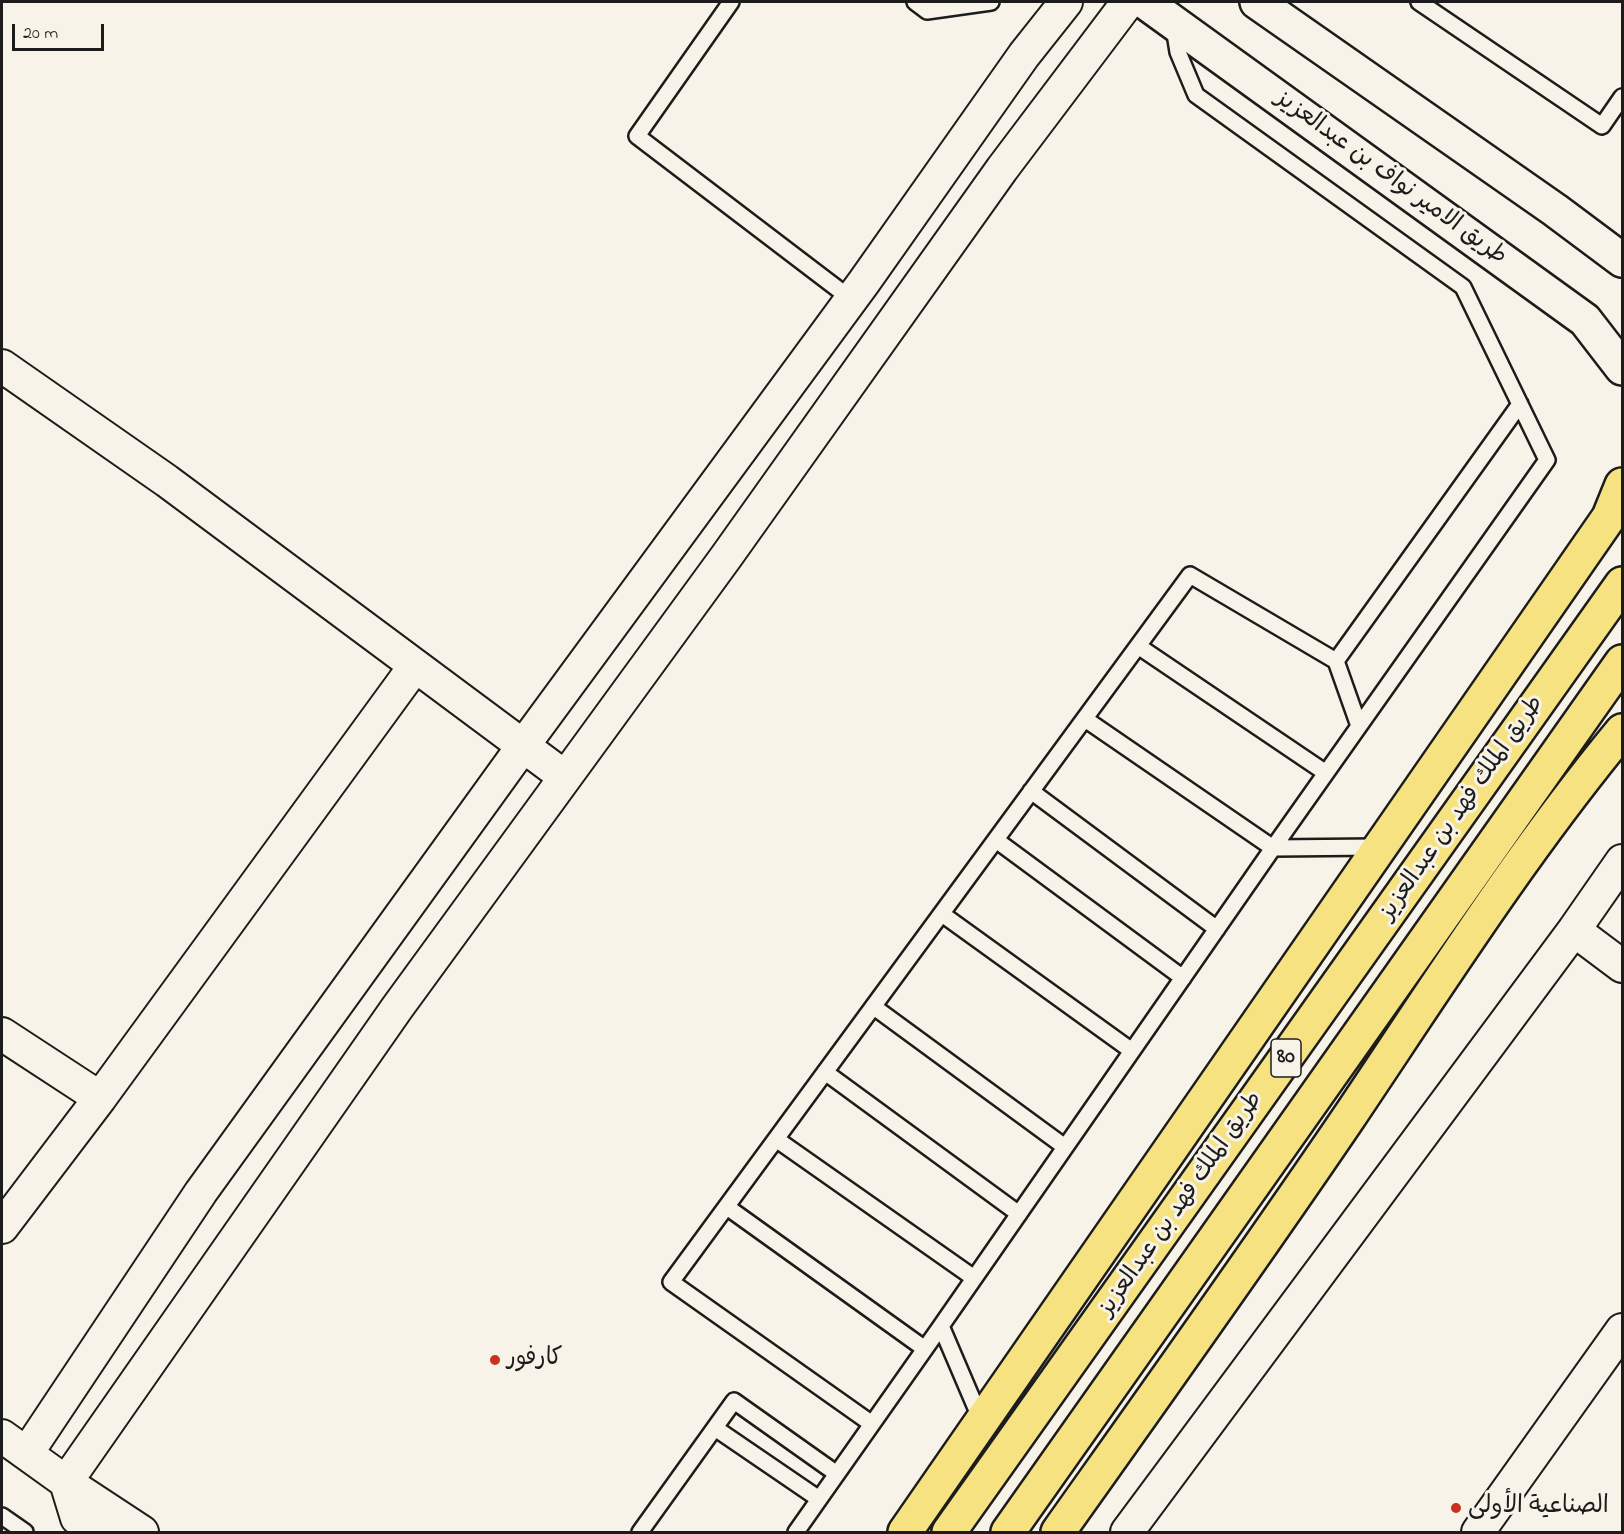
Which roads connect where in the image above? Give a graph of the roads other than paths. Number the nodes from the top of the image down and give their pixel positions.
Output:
1 (731, 2) edge
2 (915, 2) edge
3 (992, 2) edge
4 (1066, 2) edge
5 (1128, 2) edge
6 (1145, 2) edge
7 (1257, 2) edge
8 (1419, 2) edge
9 (1173, 21) junction
10 (1024, 55) junction
11 (1064, 86) junction
12 (1623, 97) edge
13 (1623, 260) edge
14 (851, 299) junction
15 (2, 366) edge
16 (1623, 368) edge
17 (1520, 404) junction
18 (1623, 485) edge
19 (1623, 584) edge
20 (1138, 646) junction
21 (1336, 661) junction
22 (1623, 662) edge
23 (415, 666) junction
24 (1085, 719) junction
25 (1359, 726) junction
26 (1623, 731) edge
27 (524, 746) junction
28 (1326, 773) junction
29 (565, 777) junction
30 (1031, 791) junction
31 (996, 840) junction
32 (1381, 847) junction
33 (1273, 848) junction
34 (1623, 861) edge
35 (942, 914) junction
36 (1217, 929) junction
37 (1574, 930) junction
38 (1623, 966) edge
39 (1183, 978) junction
40 (874, 1007) junction
41 (2, 1034) edge
42 (1132, 1051) junction
43 (825, 1072) junction
44 (100, 1098) junction
45 (776, 1139) junction
46 (1065, 1147) junction
47 (727, 1207) junction
48 (1019, 1214) junction
49 (2, 1227) edge
50 (975, 1278) junction
51 (941, 1326) junction
52 (1623, 1330) edge
53 (925, 1349) junction
54 (982, 1422) junction
55 (872, 1424) junction
56 (714, 1428) junction
57 (2, 1436) edge
58 (27, 1453) junction
59 (837, 1474) junction
60 (66, 1482) junction
61 (819, 1500) junction
62 (2, 1516) edge
63 (24, 1533) edge
64 (102, 1533) edge
65 (142, 1533) edge
66 (640, 1533) edge
67 (796, 1533) edge
68 (905, 1533) edge
69 (949, 1533) edge
70 (1008, 1533) edge
71 (1058, 1533) edge
72 (1127, 1533) edge
73 (1478, 1533) edge

1 - 14 lane
2 - 3 lane
4 - 10 street
5 - 11 street
6 - 9 main road, طريق الامير نواف بن عبدالعزيز
7 - 13 main road
8 - 12 lane
9 - 16 main road, طريق الامير نواف بن عبدالعزيز
9 - 17 lane
10 - 11 street
10 - 14 street
11 - 29 street
14 - 27 street
15 - 23 street
17 - 21 lane
17 - 25 lane
18 - 32 highway
19 - 69 highway, طريق الملك فهد بن عبدالعزيز / 80
20 - 21 lane
20 - 24 lane
20 - 28 lane
21 - 25 lane
22 - 70 highway, طريق الملك فهد بن عبدالعزيز / 80
23 - 27 street
23 - 44 street
24 - 30 lane
24 - 33 lane
25 - 28 lane
26 - 71 highway
27 - 29 street
27 - 58 street
28 - 33 lane
29 - 60 street
30 - 31 lane
30 - 36 lane
31 - 35 lane
31 - 39 lane
32 - 33 lane
32 - 54 highway
33 - 36 lane
34 - 37 street
35 - 40 lane
35 - 42 lane
36 - 39 lane
37 - 38 street
37 - 72 street
39 - 42 lane
40 - 43 lane
40 - 46 lane
41 - 44 street
42 - 46 lane
43 - 45 lane
43 - 48 lane
44 - 49 street
45 - 47 lane
45 - 50 lane
46 - 48 lane
47 - 53 lane
47 - 55 lane
48 - 50 lane
50 - 51 lane
51 - 53 lane
51 - 54 lane
52 - 73 street
53 - 55 lane
54 - 68 highway
55 - 59 lane
56 - 59 lane
56 - 61 lane
56 - 66 lane
57 - 58 street
58 - 60 street
59 - 61 lane
60 - 64 street
60 - 65 street
61 - 67 lane
62 - 63 lane

